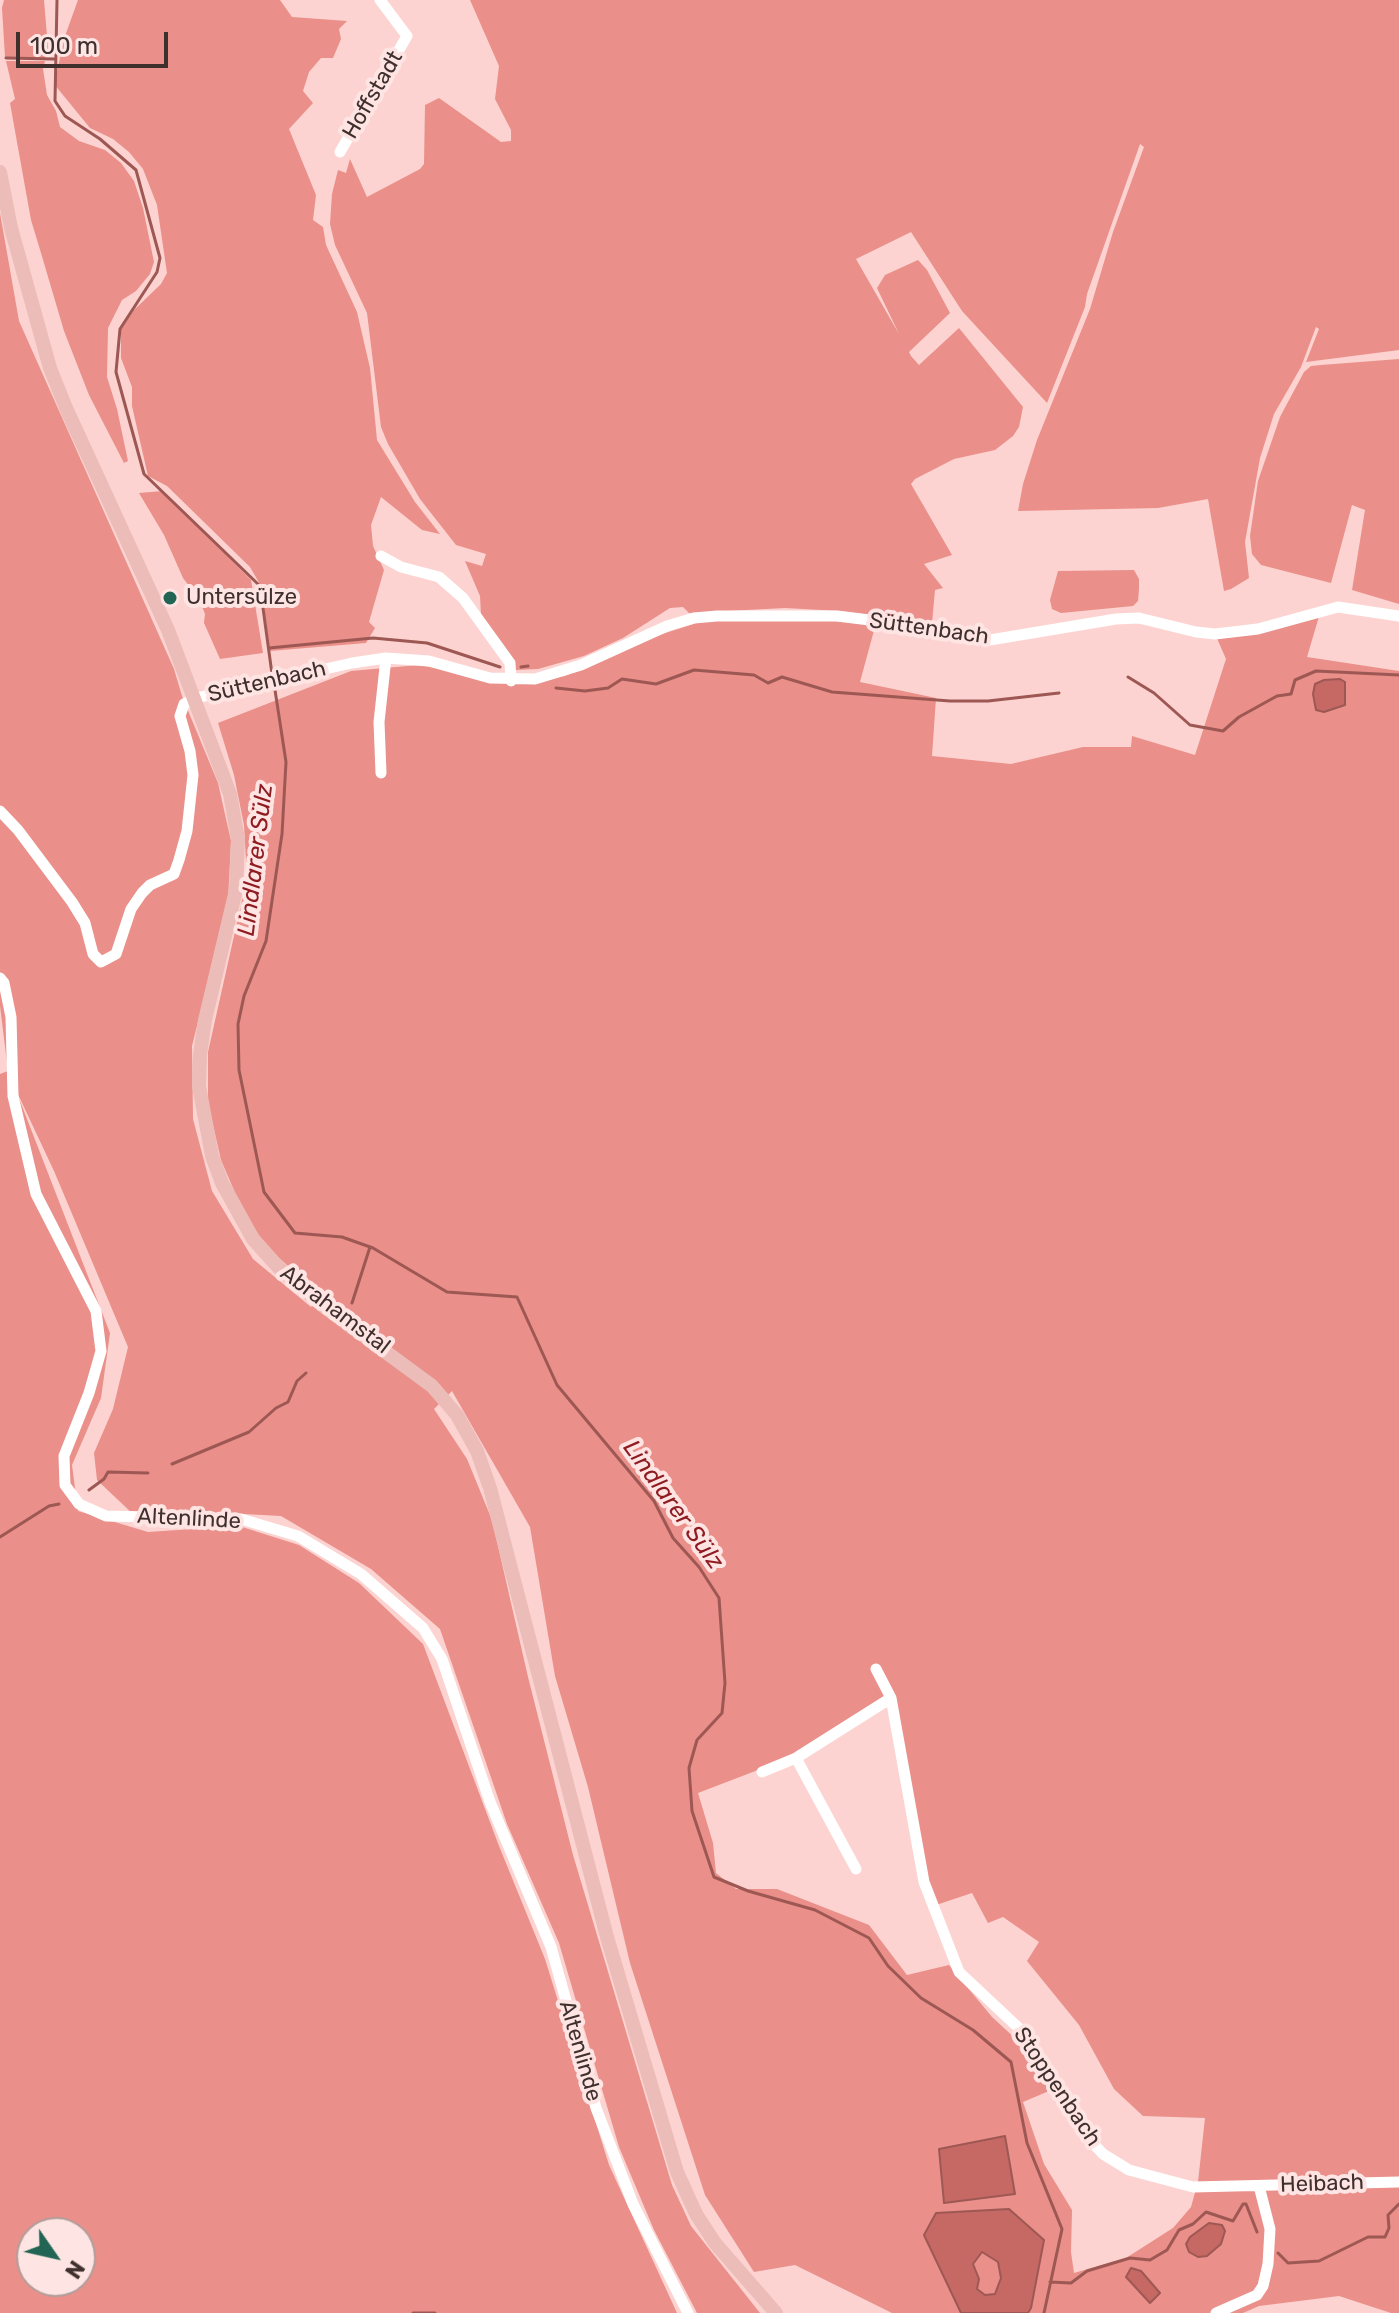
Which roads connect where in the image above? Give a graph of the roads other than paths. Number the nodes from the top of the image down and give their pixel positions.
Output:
1 (380, 0) edge
2 (340, 152) dead end
3 (0, 172) edge
4 (381, 556) dead end
5 (1399, 616) edge
6 (386, 658) junction
7 (511, 681) junction
8 (196, 698) junction
9 (381, 773) dead end
10 (0, 811) edge
11 (0, 978) edge
12 (876, 1669) dead end
13 (891, 1698) junction
14 (796, 1758) junction
15 (762, 1772) dead end
16 (856, 1869) dead end
17 (1399, 2182) edge
18 (1259, 2186) junction
19 (688, 2313) edge
20 (776, 2313) edge
21 (1216, 2313) edge

1 - 2 street, Hoffstadt
3 - 8 main road, Abrahamstal
4 - 7 street
5 - 7 street, Süttenbach
6 - 7 street, Süttenbach
6 - 8 street, Süttenbach
6 - 9 street
8 - 10 street
8 - 20 main road, Abrahamstal
11 - 19 street, Altenlinde
12 - 13 street, Stoppenbach
13 - 14 street
13 - 18 street, Stoppenbach
14 - 15 street
14 - 16 street
17 - 18 street, Heibach
18 - 21 street, Heibach

